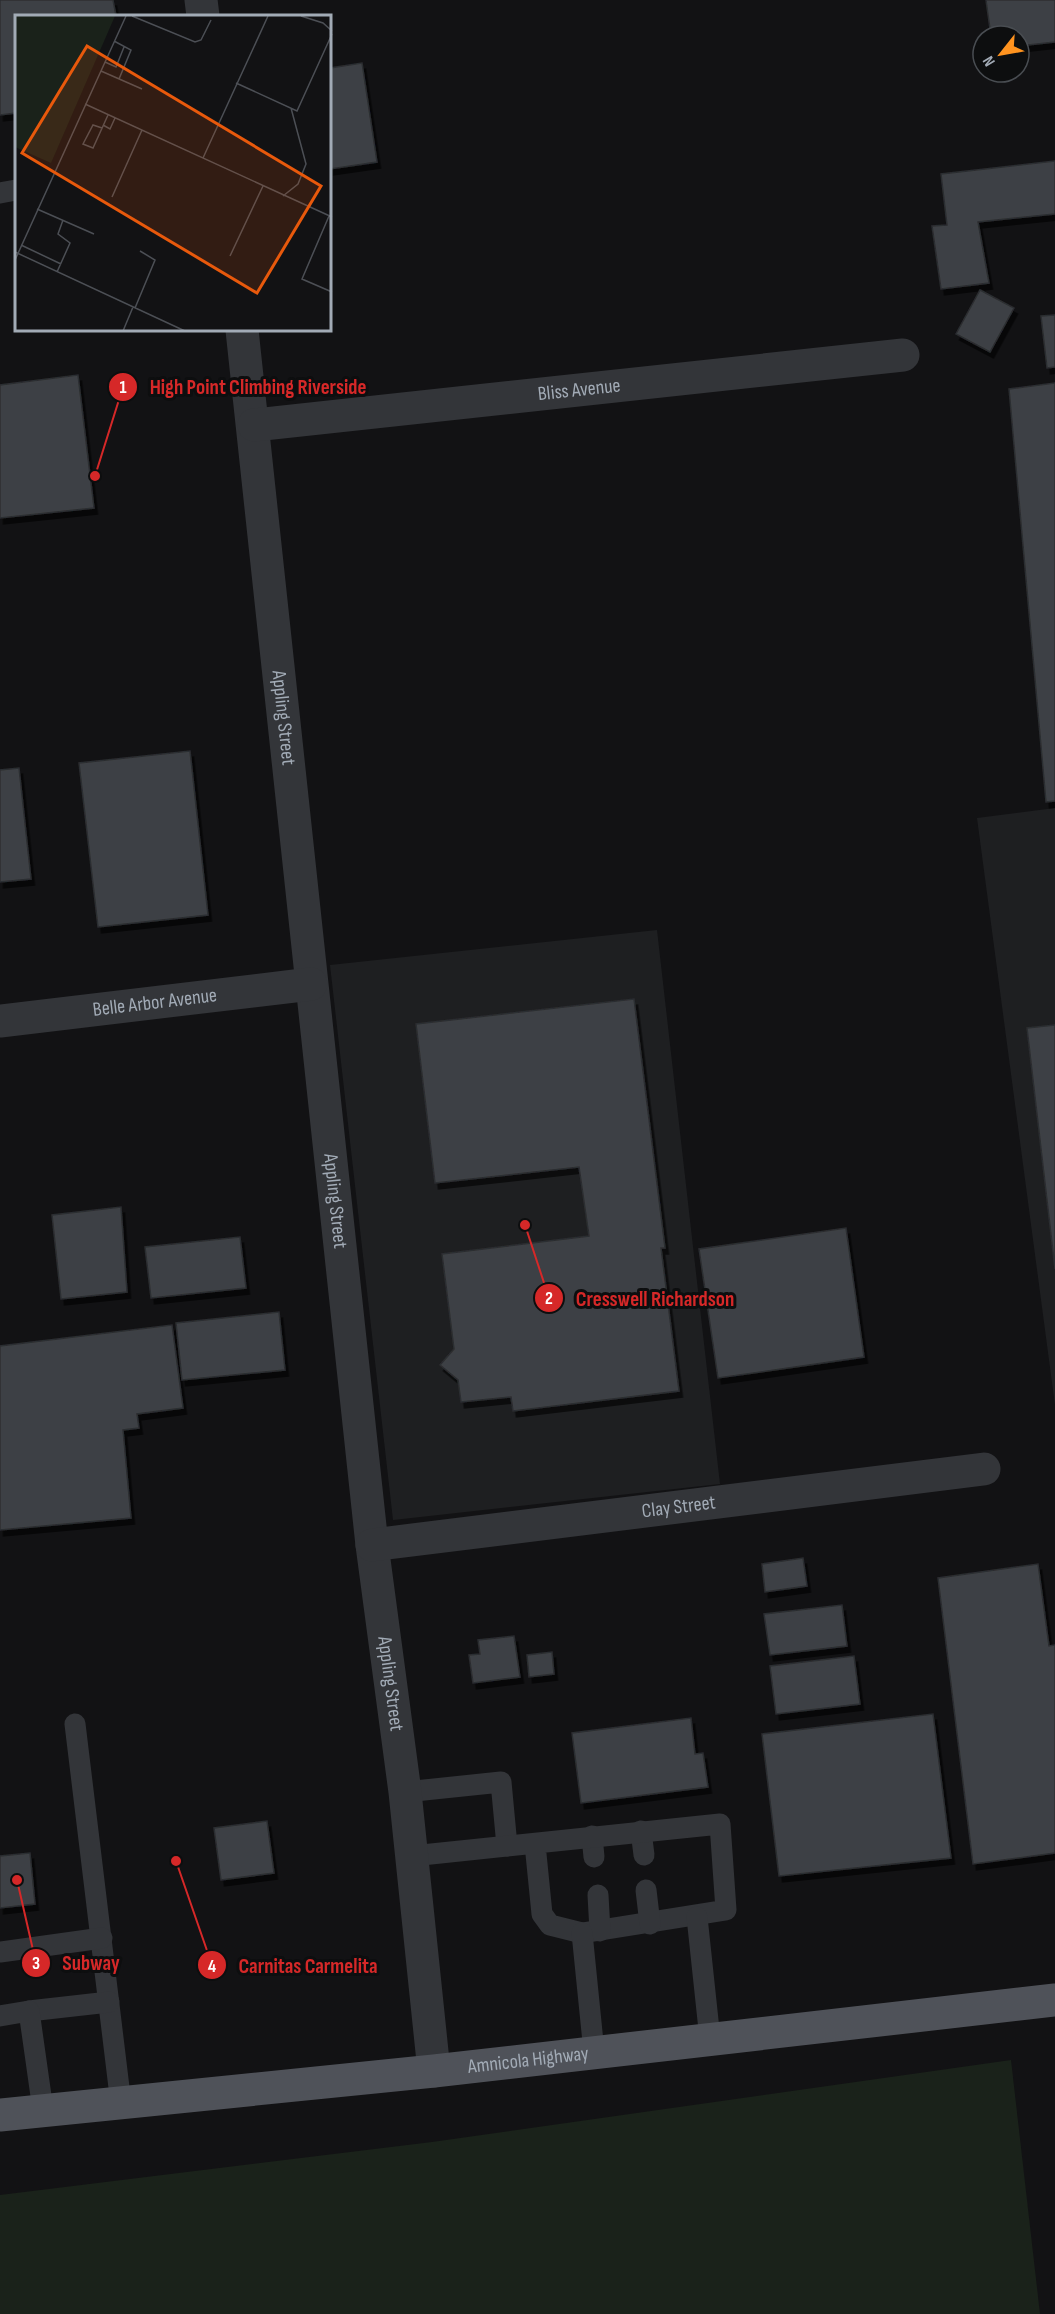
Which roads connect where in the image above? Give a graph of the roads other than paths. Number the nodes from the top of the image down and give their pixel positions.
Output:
1 (201, 0) edge
2 (203, 15) edge
3 (15, 190) edge
4 (0, 193) edge
5 (242, 332) edge
6 (903, 355) dead end
7 (255, 425) junction
8 (311, 984) junction
9 (0, 1021) edge
10 (984, 1469) dead end
11 (372, 1545) junction
12 (75, 1724) dead end
13 (405, 1792) junction
14 (641, 1831) junction
15 (592, 1836) junction
16 (535, 1844) junction
17 (507, 1846) junction
18 (644, 1855) dead end
19 (412, 1856) junction
20 (594, 1857) dead end
21 (646, 1890) dead end
22 (598, 1895) dead end
23 (697, 1917) junction
24 (650, 1924) junction
25 (591, 1932) junction
26 (102, 1938) junction
27 (0, 1952) edge
28 (1055, 2000) edge
29 (109, 2001) junction
30 (29, 2011) junction
31 (0, 2016) edge
32 (710, 2039) junction
33 (594, 2052) junction
34 (434, 2071) junction
35 (121, 2104) junction
36 (43, 2110) junction
37 (0, 2115) edge

1 - 2 street
3 - 4 lane
5 - 7 street, Appling Street
6 - 7 street, Bliss Avenue
7 - 8 street, Appling Street
8 - 9 street, Belle Arbor Avenue
8 - 11 street, Appling Street
10 - 11 street, Clay Street
11 - 13 street, Appling Street
12 - 26 lane
13 - 17 lane
13 - 19 street, Appling Street
14 - 15 lane
14 - 18 lane
14 - 23 lane
15 - 16 lane
15 - 20 lane
16 - 17 lane
16 - 25 lane
17 - 19 lane
19 - 34 street, Appling Street
21 - 24 lane
22 - 25 lane
23 - 24 lane
23 - 32 lane
24 - 25 lane
25 - 33 lane
26 - 27 lane
26 - 29 lane
28 - 32 main road, Amnicola Highway
29 - 30 lane
29 - 35 lane
30 - 31 lane
30 - 36 lane
32 - 33 main road, Amnicola Highway
33 - 34 main road, Amnicola Highway
34 - 35 main road, Amnicola Highway
35 - 36 main road, Amnicola Highway
36 - 37 main road, Amnicola Highway

